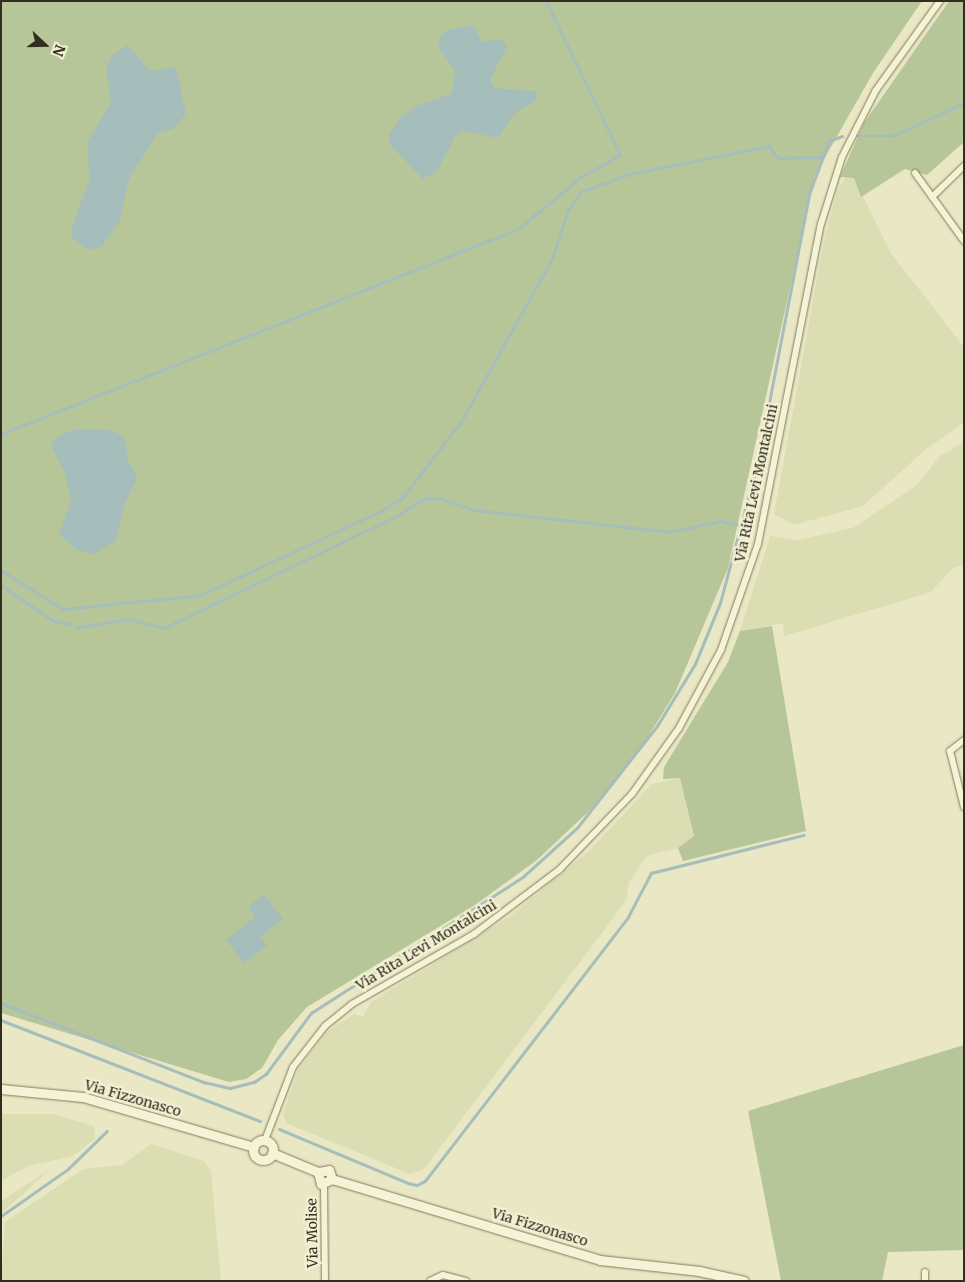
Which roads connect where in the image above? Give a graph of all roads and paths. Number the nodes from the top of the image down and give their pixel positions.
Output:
1 (940, 1) edge
2 (964, 166) edge
3 (915, 174) dead end
4 (932, 197) junction
5 (964, 241) edge
6 (964, 740) edge
7 (964, 807) edge
8 (1, 1089) edge
9 (266, 1136) junction
10 (254, 1147) junction
11 (272, 1154) junction
12 (318, 1172) junction
13 (332, 1179) junction
14 (324, 1185) junction
15 (925, 1272) dead end
16 (325, 1281) edge
17 (430, 1281) edge
18 (466, 1281) edge
19 (744, 1281) edge
20 (925, 1281) edge

1 - 9 street, Via Rita Levi Montalcini
2 - 4 street
3 - 4 street
4 - 5 street
6 - 7 street
8 - 10 main road, Via Fizzonasco
9 - 10 main road
9 - 11 main road
10 - 11 main road, Via Fizzonasco
11 - 12 main road, Via Fizzonasco
12 - 13 main road, Via Fizzonasco
12 - 14 main road
13 - 14 main road
13 - 19 main road, Via Fizzonasco
14 - 16 street, Via Molise
15 - 20 street
17 - 18 street

